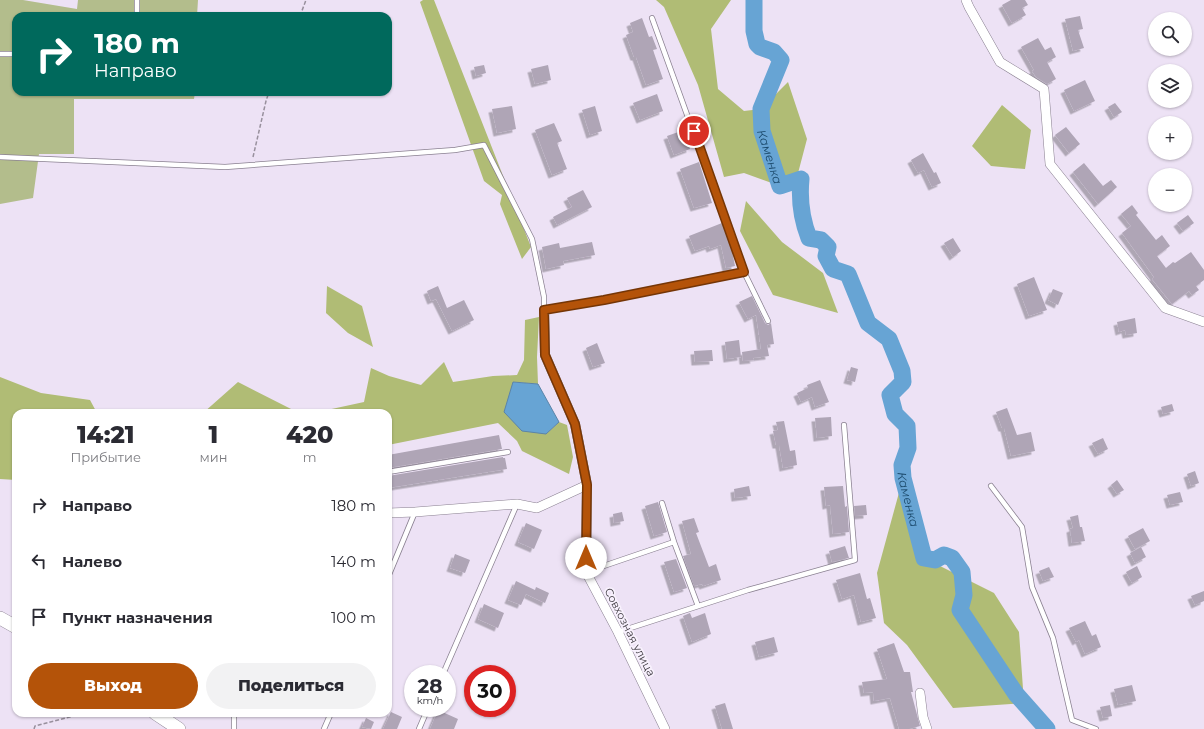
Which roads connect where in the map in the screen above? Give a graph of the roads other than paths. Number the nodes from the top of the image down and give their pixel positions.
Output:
1 (137, 0) edge
2 (966, 0) edge
3 (137, 12) edge
4 (652, 18) dead end
5 (0, 54) edge
6 (12, 54) edge
7 (0, 157) edge
8 (744, 272) junction
9 (544, 310) junction
10 (768, 321) dead end
11 (1204, 322) edge
12 (844, 426) dead end
13 (508, 452) dead end
14 (392, 471) edge
15 (587, 485) junction
16 (991, 486) dead end
17 (662, 503) dead end
18 (517, 504) junction
19 (415, 512) junction
20 (392, 513) edge
21 (674, 542) junction
22 (392, 567) edge
23 (586, 572) junction
24 (698, 606) junction
25 (0, 618) edge
26 (12, 625) edge
27 (618, 632) junction
28 (447, 665) edge
29 (920, 693) dead end
30 (161, 717) edge
31 (234, 717) edge
32 (329, 717) edge
33 (424, 717) edge
34 (179, 729) edge
35 (234, 729) edge
36 (324, 729) edge
37 (419, 729) edge
38 (666, 729) edge
39 (927, 729) edge
40 (1096, 729) edge

1 - 3 lane
2 - 11 street
4 - 8 lane
5 - 6 lane
7 - 9 lane
8 - 9 lane
8 - 10 lane
9 - 15 street, Совхозная улица
12 - 24 lane
13 - 14 lane
15 - 18 street
15 - 23 street, Совхозная улица
16 - 40 lane
17 - 21 lane
18 - 19 street
18 - 28 lane
19 - 20 street
19 - 22 lane
21 - 23 lane
21 - 24 lane
23 - 27 street, Совхозная улица
24 - 27 lane
25 - 26 main road
27 - 38 street, Совхозная улица
29 - 39 street
30 - 34 main road
31 - 35 lane
32 - 36 lane
33 - 37 lane

